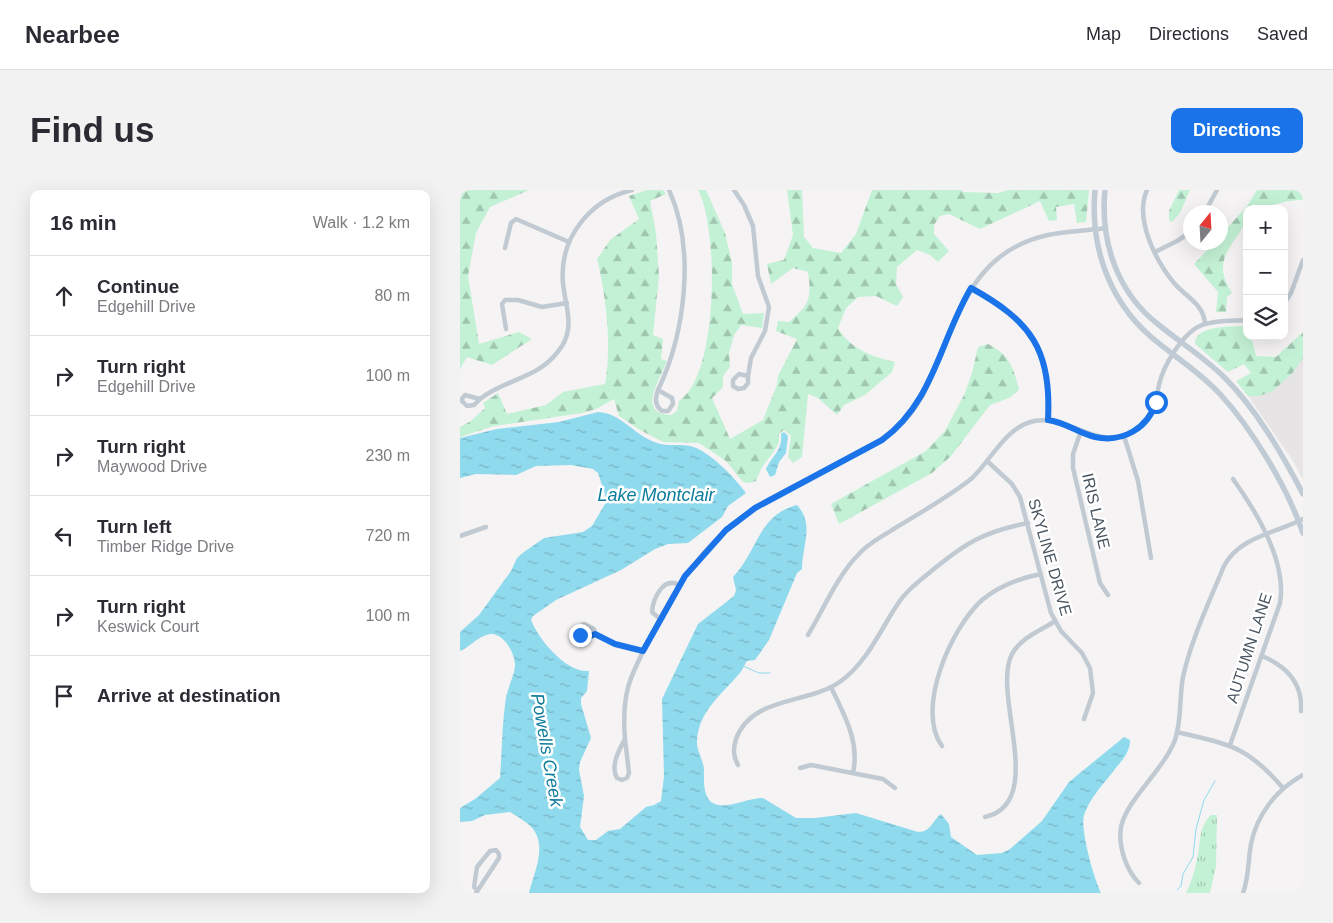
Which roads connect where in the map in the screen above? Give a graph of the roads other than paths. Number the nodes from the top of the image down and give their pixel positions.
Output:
1 (632, 190) edge
2 (669, 190) edge
3 (734, 190) edge
4 (1096, 190) edge
5 (1105, 190) edge
6 (1147, 190) edge
7 (1217, 190) edge
8 (1209, 205) edge
9 (1104, 228) junction
10 (1095, 229) junction
11 (1183, 237) edge
12 (569, 242) junction
13 (505, 248) dead end
14 (1155, 252) junction
15 (1303, 260) edge
16 (971, 288) junction
17 (1288, 298) edge
18 (567, 303) junction
19 (1243, 320) edge
20 (1205, 324) junction
21 (506, 329) dead end
22 (1182, 342) junction
23 (1173, 354) junction
24 (748, 376) dead end
25 (658, 390) junction
26 (480, 399) dead end
27 (1048, 420) junction
28 (1082, 431) junction
29 (1124, 436) junction
30 (986, 461) junction
31 (1233, 479) dead end
32 (1303, 494) edge
33 (1301, 520) edge
34 (1028, 523) junction
35 (486, 527) dead end
36 (1303, 533) edge
37 (1266, 534) junction
38 (460, 536) edge
39 (1151, 558) dead end
40 (1041, 574) junction
41 (678, 585) junction
42 (1108, 594) dead end
43 (660, 619) junction
44 (1054, 622) junction
45 (595, 634) dead end
46 (808, 635) dead end
47 (643, 651) junction
48 (1262, 656) junction
49 (831, 687) junction
50 (1301, 711) dead end
51 (1084, 719) dead end
52 (1177, 732) junction
53 (625, 739) junction
54 (1230, 745) junction
55 (942, 746) dead end
56 (738, 765) dead end
57 (800, 768) dead end
58 (853, 773) junction
59 (1303, 775) edge
60 (895, 788) dead end
61 (1283, 788) junction
62 (985, 817) dead end
63 (1139, 883) dead end
64 (477, 891) edge
65 (1243, 893) edge

1 - 12 street
2 - 25 street
3 - 24 street
4 - 10 main road
5 - 9 main road
6 - 14 street
7 - 8 street
9 - 10 street
9 - 22 main road
10 - 16 street
10 - 23 main road
11 - 14 street
12 - 13 street
12 - 18 street
14 - 20 street
15 - 17 street
16 - 27 street
16 - 41 street
18 - 21 street
18 - 26 street
19 - 20 street
20 - 22 street
22 - 23 street
22 - 32 main road
23 - 29 street
23 - 33 main road
25 - 25 street
27 - 28 street
27 - 30 street
28 - 29 street
28 - 42 street, IRIS LANE
29 - 39 street
30 - 34 street, SKYLINE DRIVE
30 - 46 street
31 - 37 street, AUTUMN LANE
33 - 36 main road
33 - 37 street
34 - 40 street, SKYLINE DRIVE
34 - 49 street
35 - 38 street
37 - 48 street, AUTUMN LANE
37 - 52 street
40 - 44 street, SKYLINE DRIVE
40 - 55 street
41 - 43 street
41 - 43 street
43 - 47 street
44 - 51 street, SKYLINE DRIVE
44 - 62 street
45 - 47 street
47 - 53 street
48 - 50 street
48 - 54 street, AUTUMN LANE
49 - 56 street
49 - 58 street
52 - 54 street
52 - 63 street
53 - 53 street
54 - 61 street
57 - 58 street
58 - 60 street
59 - 61 street
61 - 65 street
64 - 64 street

